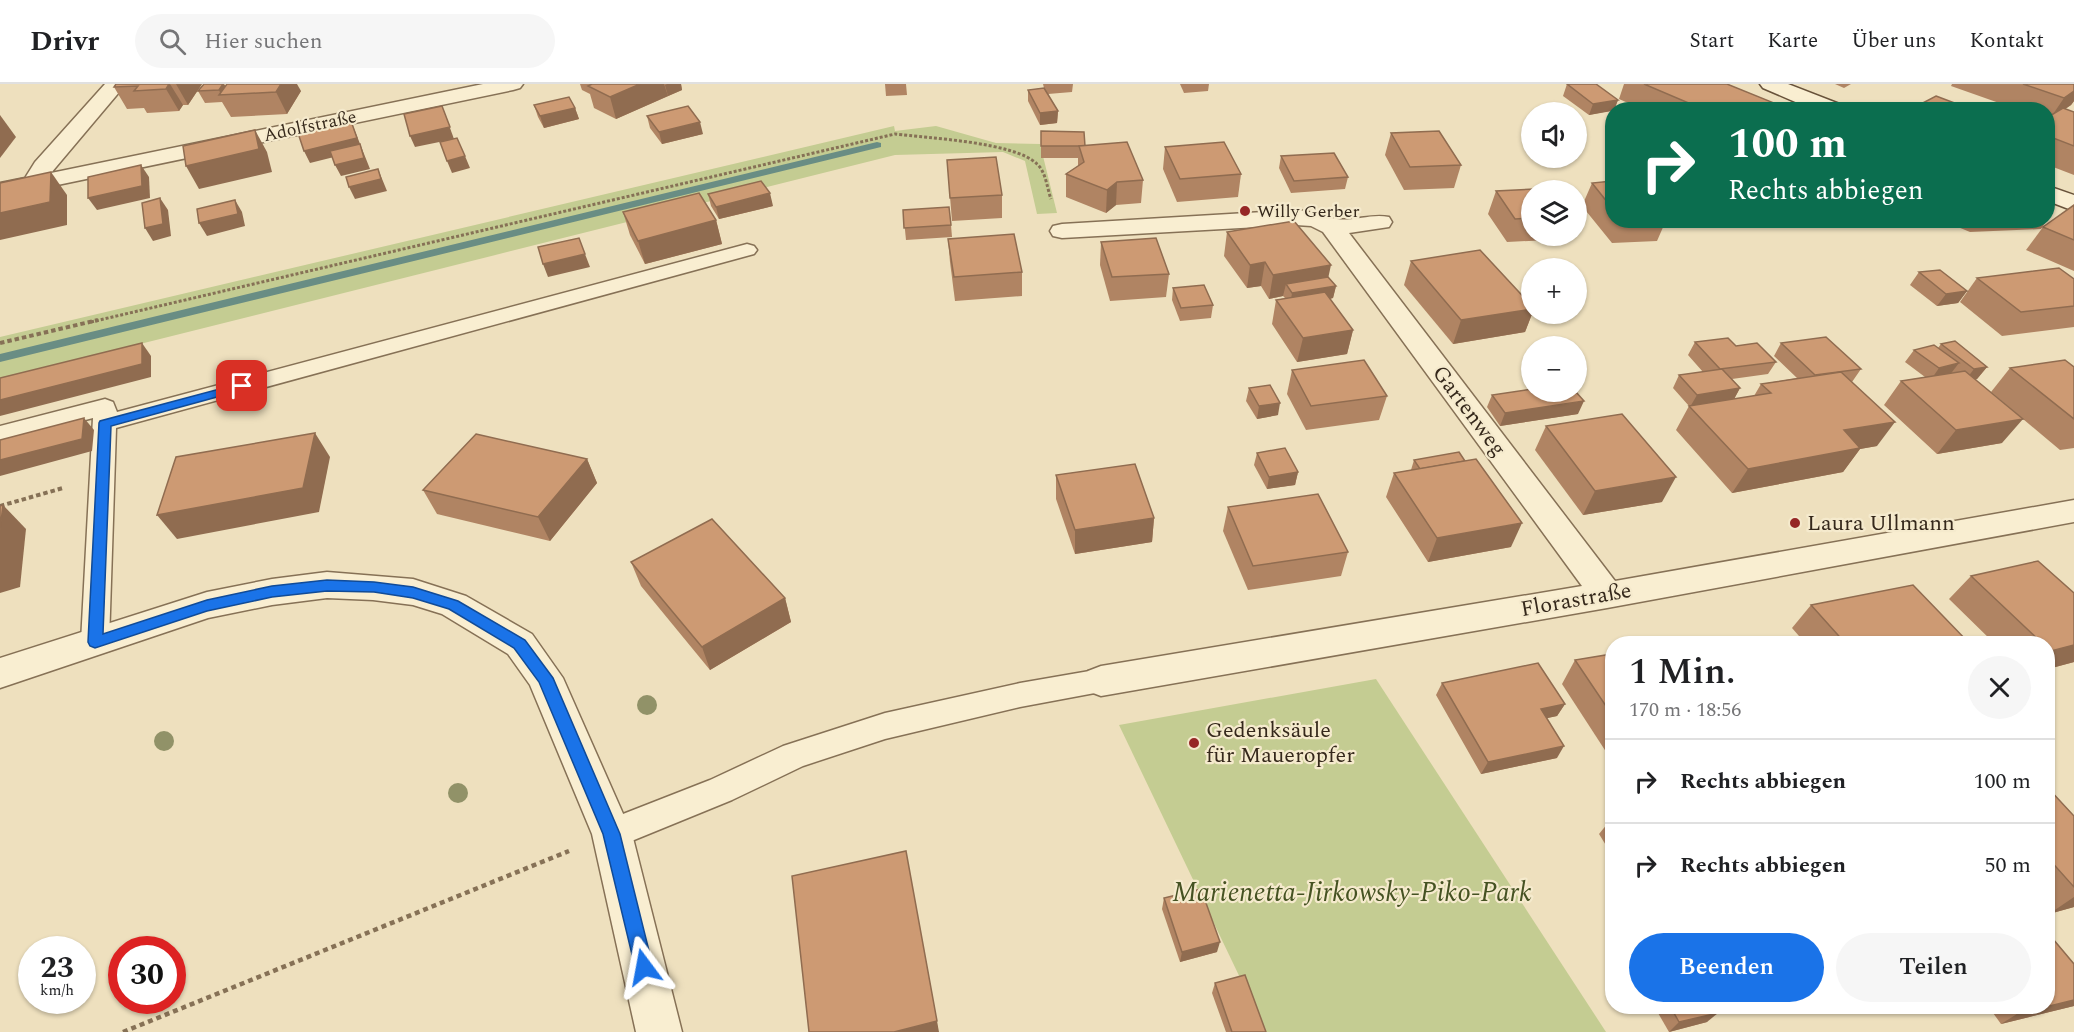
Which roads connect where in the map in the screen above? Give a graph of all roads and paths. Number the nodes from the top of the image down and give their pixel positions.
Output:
1 (116, 84) edge
2 (513, 84) edge
3 (1770, 84) edge
4 (1814, 102) edge
5 (33, 183) junction
6 (0, 190) edge
7 (2055, 196) edge
8 (2074, 204) edge
9 (1380, 222) dead end
10 (1332, 227) junction
11 (1062, 231) joint
12 (747, 250) dead end
13 (0, 343) edge
14 (105, 423) junction
15 (0, 434) edge
16 (103, 477) junction
17 (0, 506) edge
18 (2074, 511) edge
19 (1606, 596) junction
20 (95, 642) junction
21 (0, 673) edge
22 (1089, 683) joint
23 (612, 834) junction
24 (123, 1032) edge
25 (659, 1032) edge

1 - 5 street
2 - 5 street, Adolfstraße
3 - 4 street
5 - 6 street, Adolfstraße
7 - 8 street
9 - 10 street
10 - 11 street
10 - 19 street, Gartenweg
11 - 13 path
12 - 14 lane
14 - 15 lane
14 - 16 lane
16 - 17 path
16 - 20 lane
18 - 19 street, Florastraße
19 - 22 street, Florastraße
20 - 21 street
20 - 23 street
22 - 23 lane
23 - 24 path
23 - 25 street

